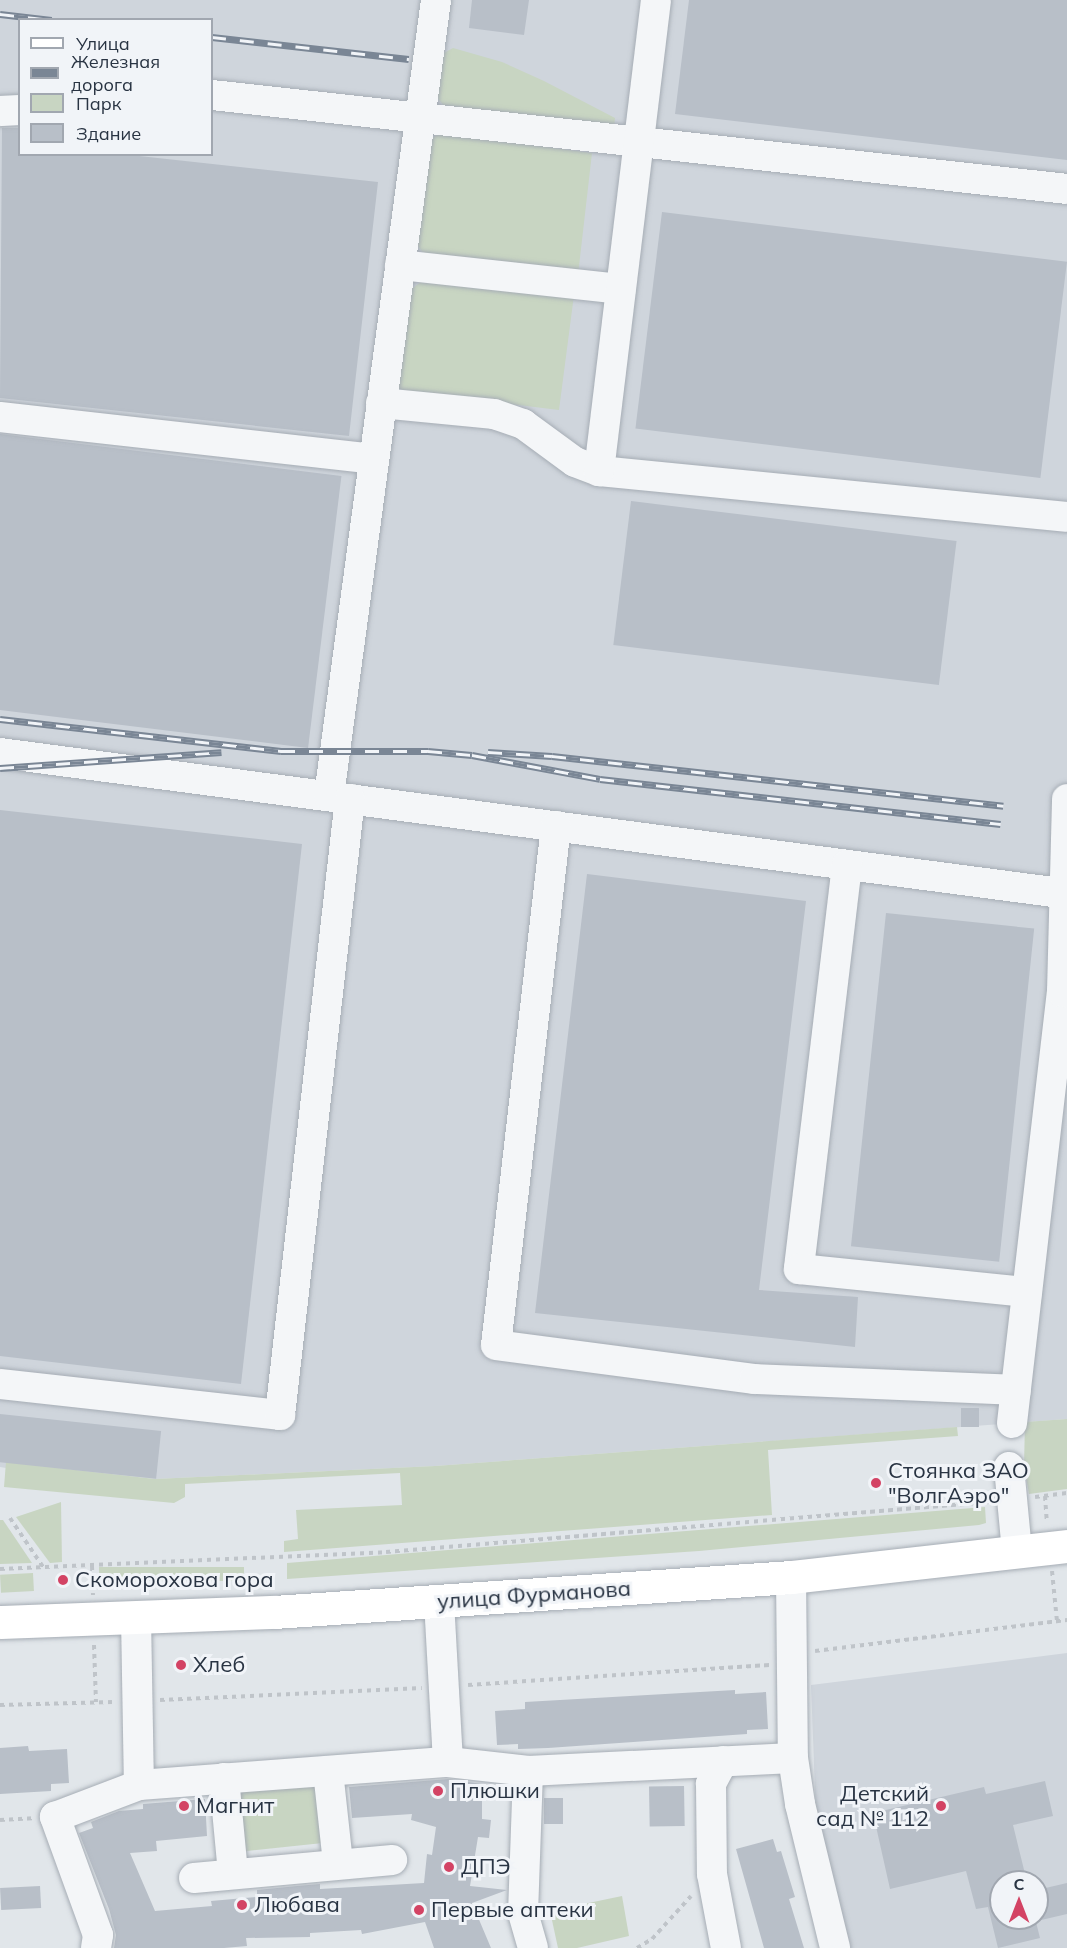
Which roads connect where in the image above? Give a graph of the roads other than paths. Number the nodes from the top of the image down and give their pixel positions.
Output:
1 (436, 0) edge
2 (656, 0) edge
3 (213, 94) edge
4 (18, 110) edge
5 (0, 111) edge
6 (420, 118) junction
7 (639, 144) junction
8 (1067, 189) edge
9 (400, 265) junction
10 (621, 289) junction
11 (381, 403) junction
12 (0, 417) edge
13 (374, 459) junction
14 (598, 471) junction
15 (1067, 518) edge
16 (0, 753) edge
17 (340, 798) junction
18 (1067, 799) edge
19 (556, 826) junction
20 (847, 865) junction
21 (1062, 893) junction
22 (1028, 1292) junction
23 (0, 1383) edge
24 (1016, 1390) junction
25 (1012, 1423) dead end
26 (1009, 1467) dead end
27 (1067, 1546) edge
28 (1017, 1552) junction
29 (791, 1577) junction
30 (439, 1601) junction
31 (136, 1617) junction
32 (0, 1622) edge
33 (793, 1758) junction
34 (723, 1761) junction
35 (448, 1762) junction
36 (328, 1771) junction
37 (528, 1771) junction
38 (224, 1778) junction
39 (139, 1785) junction
40 (392, 1860) dead end
41 (338, 1863) junction
42 (233, 1874) junction
43 (194, 1878) dead end
44 (96, 1948) edge
45 (533, 1948) edge
46 (726, 1948) edge
47 (835, 1948) edge

1 - 6 lane
2 - 7 lane
3 - 6 lane
4 - 5 lane
6 - 7 lane
6 - 9 lane
7 - 8 lane
7 - 10 lane
9 - 10 lane
9 - 11 lane
10 - 14 lane
11 - 13 lane
11 - 14 lane
12 - 13 lane
13 - 17 lane
14 - 15 lane
16 - 17 lane
17 - 19 lane
17 - 23 lane
18 - 21 lane
19 - 20 lane
19 - 24 lane
20 - 21 lane
20 - 22 lane
21 - 22 lane
22 - 24 lane
24 - 25 lane
26 - 28 lane
27 - 28 main road, улица Фурманова
28 - 29 main road, улица Фурманова
29 - 30 main road, улица Фурманова
29 - 33 lane
30 - 31 main road, улица Фурманова
30 - 35 lane
31 - 32 main road, улица Фурманова
31 - 39 lane
33 - 34 lane
33 - 47 lane
34 - 37 lane
34 - 46 lane
35 - 36 lane
35 - 37 lane
36 - 38 lane
36 - 41 lane
37 - 45 lane
38 - 39 lane
38 - 42 lane
39 - 44 lane
40 - 41 lane
41 - 42 lane
42 - 43 lane

